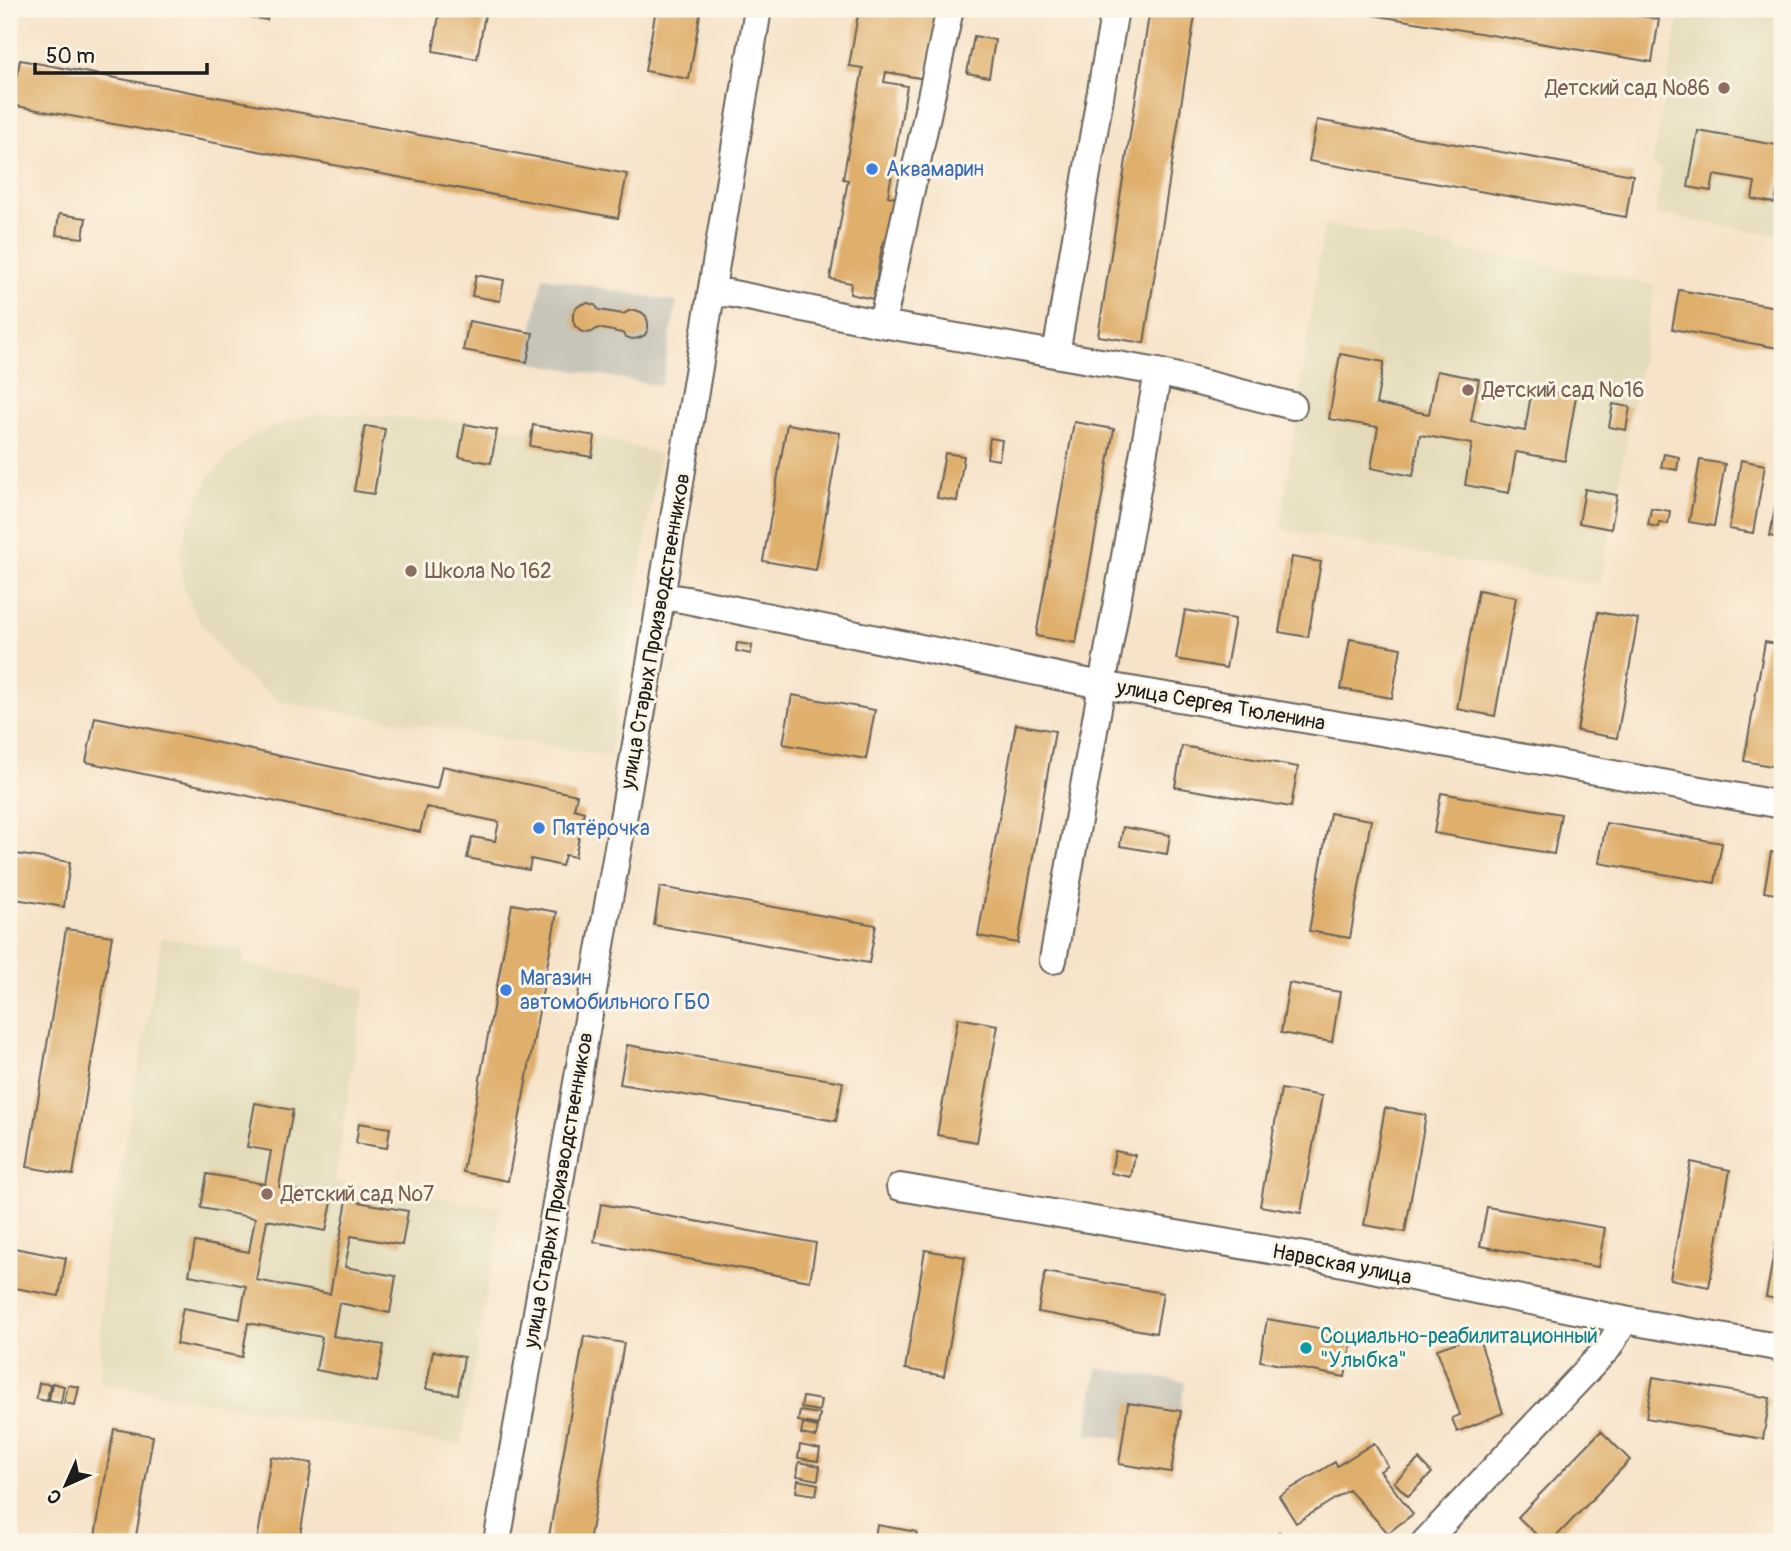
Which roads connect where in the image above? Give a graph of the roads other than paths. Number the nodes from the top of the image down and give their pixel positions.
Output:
1 (758, 9) edge
2 (950, 9) edge
3 (1115, 9) edge
4 (712, 294) junction
5 (882, 324) junction
6 (1056, 354) junction
7 (1158, 372) junction
8 (1293, 406) dead end
9 (661, 596) junction
10 (1101, 685) junction
11 (1782, 805) edge
12 (1053, 960) dead end
13 (900, 1187) dead end
14 (1625, 1320) junction
15 (1782, 1348) edge
16 (497, 1542) edge
17 (1425, 1542) edge

1 - 4 street, улица Старых Производственников
2 - 5 street
3 - 6 street
4 - 5 street
4 - 9 street, улица Старых Производственников
5 - 6 street
6 - 7 street
7 - 8 street
7 - 10 street
9 - 10 street, улица Сергея Тюленина
9 - 16 street, улица Старых Производственников
10 - 11 street, улица Сергея Тюленина
10 - 12 street
13 - 14 street, Нарвская улица
14 - 15 street, Нарвская улица
14 - 17 street

